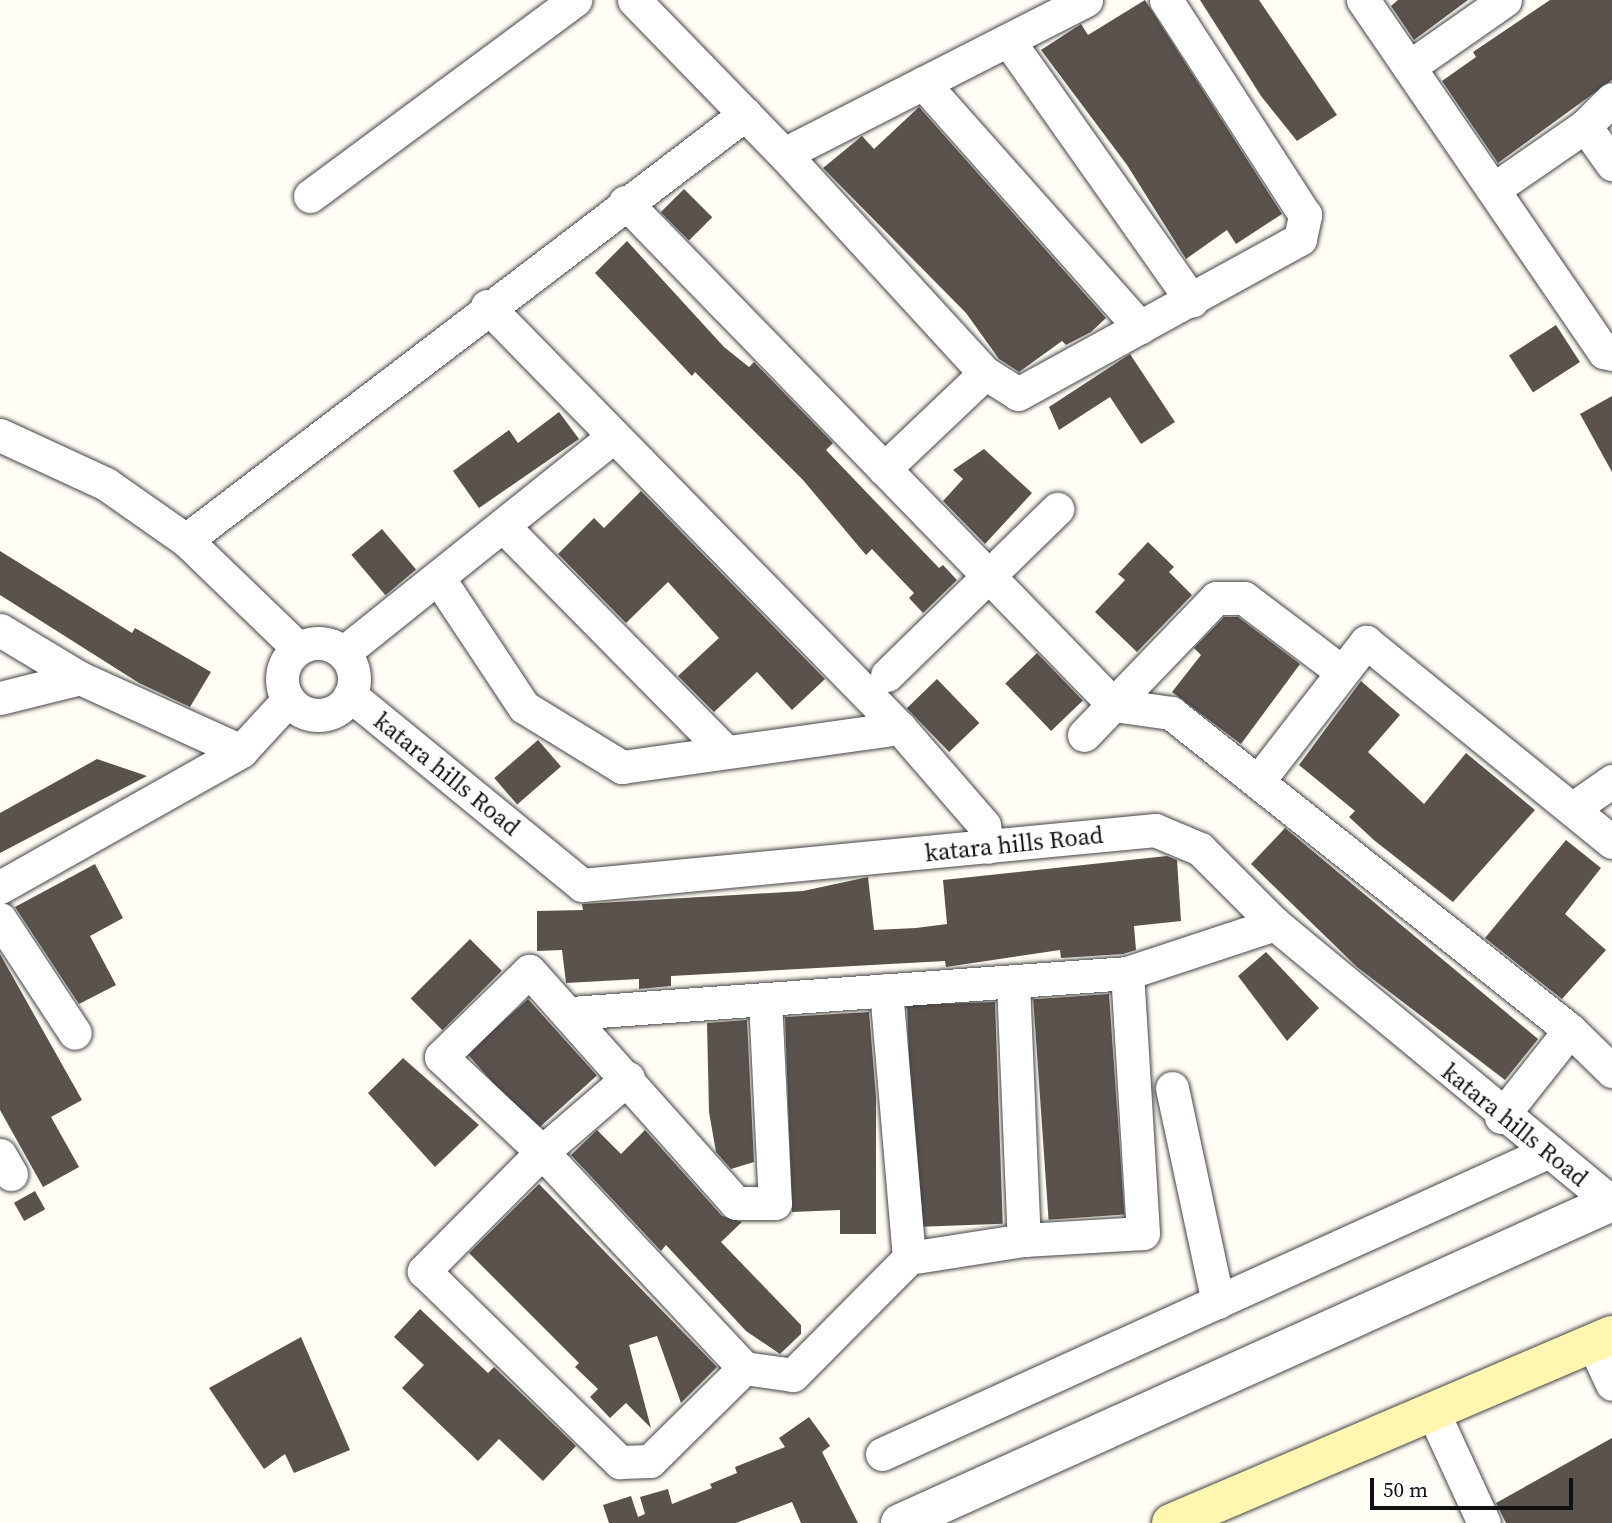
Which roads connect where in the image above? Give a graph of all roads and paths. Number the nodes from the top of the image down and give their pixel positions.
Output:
1 (575, 0) edge
2 (634, 0) edge
3 (1086, 0) edge
4 (1166, 0) edge
5 (1363, 0) edge
6 (1505, 0) edge
7 (1008, 40) junction
8 (1409, 67) junction
9 (923, 83) junction
10 (1612, 99) edge
11 (745, 114) junction
12 (1585, 126) junction
13 (785, 154) junction
14 (1612, 164) edge
15 (1494, 189) junction
16 (310, 196) dead end
17 (625, 202) junction
18 (1192, 301) junction
19 (487, 306) junction
20 (1140, 327) junction
21 (1612, 354) edge
22 (985, 373) junction
23 (0, 435) edge
24 (614, 436) junction
25 (884, 469) junction
26 (1057, 509) dead end
27 (504, 527) junction
28 (186, 540) junction
29 (987, 578) junction
30 (439, 579) junction
31 (0, 631) edge
32 (298, 648) junction
33 (343, 653) junction
34 (1340, 671) junction
35 (887, 676) dead end
36 (80, 678) junction
37 (350, 695) junction
38 (0, 698) edge
39 (288, 700) junction
40 (1114, 705) junction
41 (900, 728) junction
42 (1084, 735) dead end
43 (723, 749) junction
44 (241, 751) junction
45 (1259, 780) junction
46 (1612, 781) edge
47 (1572, 809) junction
48 (1612, 842) edge
49 (988, 847) junction
50 (0, 887) edge
51 (0, 919) edge
52 (1275, 925) junction
53 (1127, 973) junction
54 (1013, 982) junction
55 (886, 989) junction
56 (765, 1000) junction
57 (571, 1013) junction
58 (1570, 1030) junction
59 (75, 1033) dead end
60 (1612, 1071) edge
61 (628, 1078) junction
62 (1172, 1088) dead end
63 (1501, 1117) junction
64 (542, 1152) junction
65 (1547, 1153) junction
66 (1612, 1202) edge
67 (1024, 1240) junction
68 (909, 1258) junction
69 (1218, 1302) junction
70 (1603, 1339) edge
71 (744, 1368) junction
72 (1612, 1384) edge
73 (1432, 1410) junction
74 (882, 1454) dead end
75 (901, 1523) edge
76 (1171, 1523) edge
77 (1483, 1523) edge

1 - 16 street
2 - 11 street
3 - 7 street
4 - 18 street
5 - 8 street
6 - 8 street
7 - 9 street
7 - 18 street
8 - 15 street
9 - 13 street
9 - 20 street
10 - 12 street
11 - 13 street
11 - 17 street
12 - 14 street
12 - 15 street
13 - 22 street
15 - 21 street
17 - 19 street
17 - 25 street
18 - 20 street
19 - 24 street
19 - 28 street
20 - 22 street
22 - 25 street
23 - 28 street
24 - 27 street
24 - 41 street
25 - 29 street
26 - 29 street
27 - 30 street
27 - 43 street
28 - 32 street
29 - 35 street
29 - 40 street
30 - 33 street
30 - 43 street
31 - 36 street
32 - 33 street
32 - 39 street
33 - 37 street
34 - 40 street
34 - 45 street
34 - 47 street
36 - 38 street
36 - 44 street
37 - 39 street
37 - 49 street, katara hills Road
39 - 44 street
40 - 42 street
40 - 45 street
41 - 43 street
41 - 49 street
44 - 50 street
45 - 58 street
46 - 47 street
47 - 48 street
49 - 52 street, katara hills Road
51 - 59 street
52 - 53 street
52 - 63 street, katara hills Road
53 - 54 street
53 - 67 street
54 - 55 street
54 - 67 street
55 - 56 street
55 - 68 street
56 - 57 street
56 - 61 street
57 - 61 street
57 - 64 street
58 - 60 street
58 - 63 street
61 - 64 street
62 - 69 street
63 - 65 street, katara hills Road
64 - 71 street
64 - 71 street
65 - 66 street, katara hills Road
65 - 69 street
66 - 75 street
67 - 68 street
68 - 71 street
69 - 74 street
70 - 72 street
70 - 73 main road
73 - 76 main road
73 - 77 street

